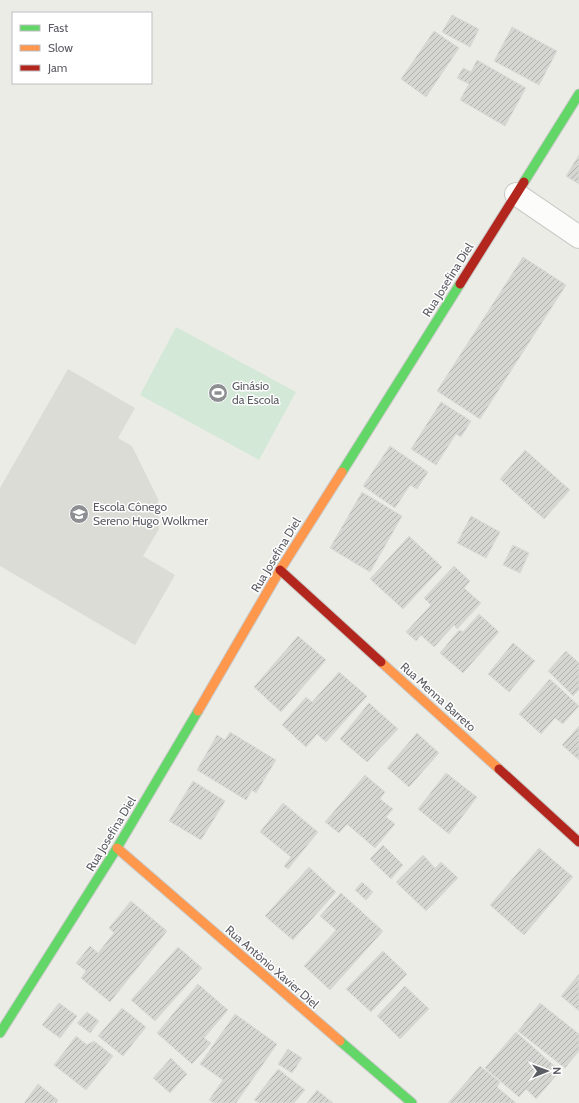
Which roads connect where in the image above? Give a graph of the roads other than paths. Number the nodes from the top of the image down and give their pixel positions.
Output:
1 (579, 94) edge
2 (516, 194) junction
3 (579, 237) edge
4 (280, 570) junction
5 (579, 842) edge
6 (117, 848) junction
7 (0, 1033) edge
8 (412, 1103) edge

1 - 2 street, Rua Josefina Diel
2 - 3 street
2 - 4 street, Rua Josefina Diel
4 - 5 street, Rua Menna Barreto
4 - 6 street, Rua Josefina Diel
6 - 7 street, Rua Josefina Diel
6 - 8 street, Rua Antônio Xavier Diel

